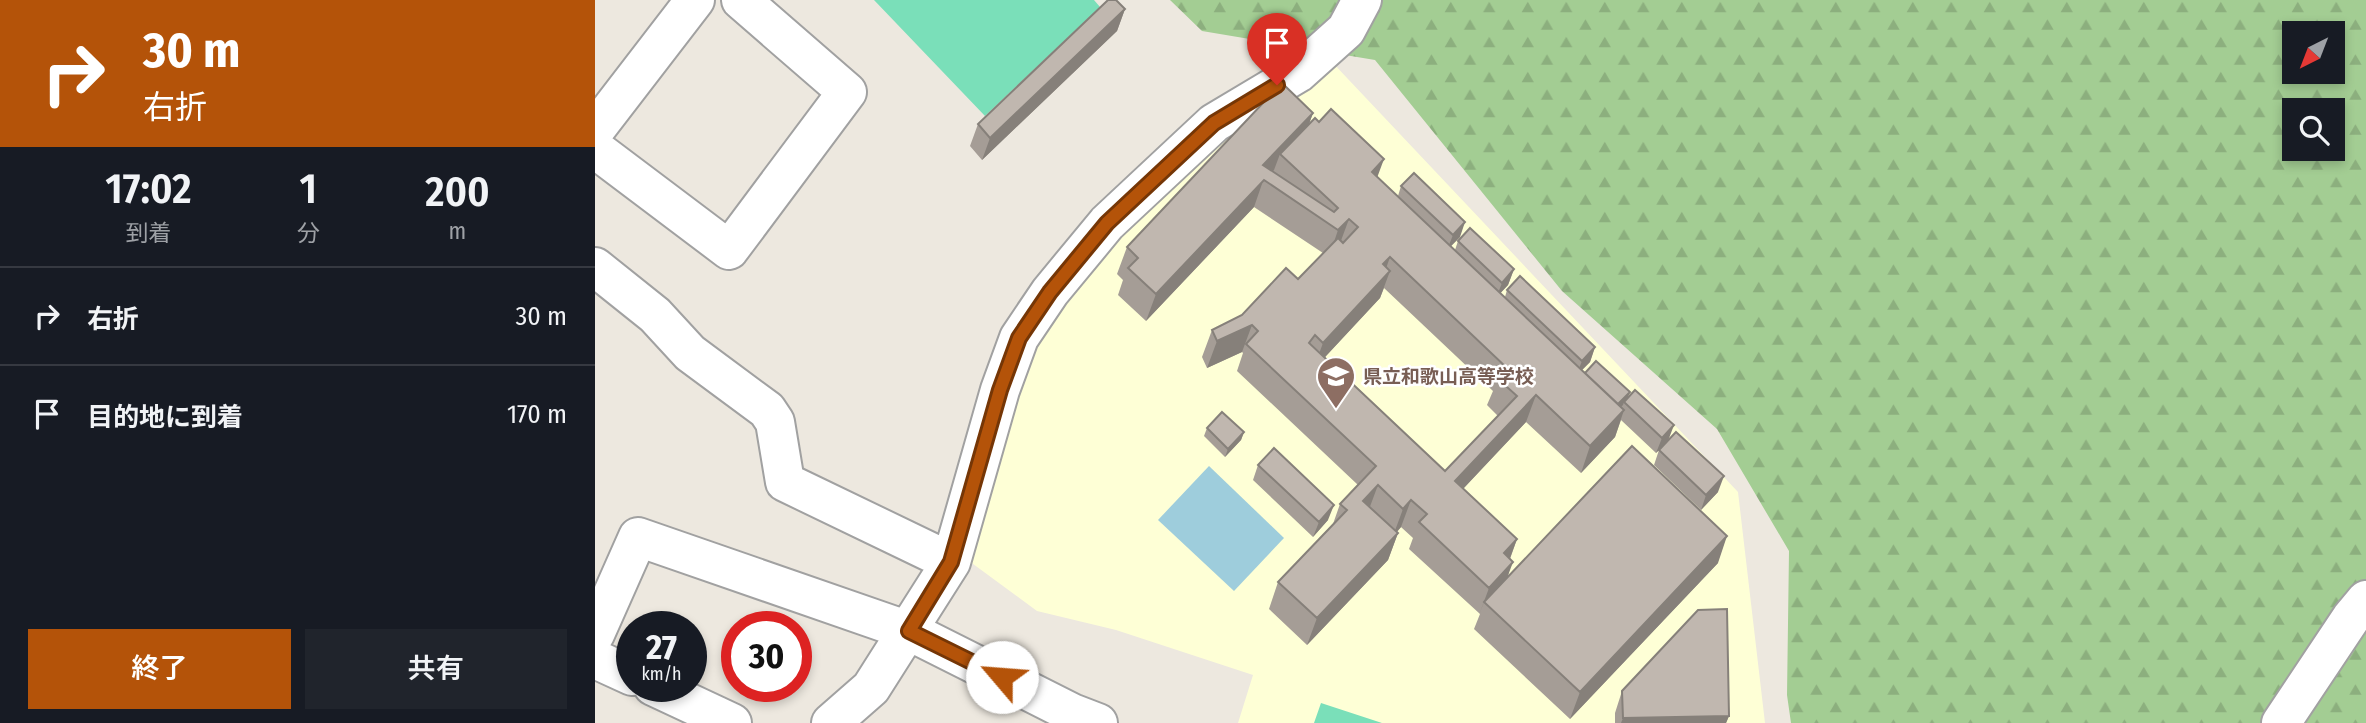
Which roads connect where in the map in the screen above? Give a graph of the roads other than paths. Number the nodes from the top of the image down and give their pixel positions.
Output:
1 (695, 0) edge
2 (741, 0) edge
3 (1362, 0) edge
4 (595, 130) edge
5 (595, 149) edge
6 (595, 267) edge
7 (951, 562) junction
8 (2366, 600) edge
9 (909, 631) junction
10 (595, 634) edge
11 (595, 659) edge
12 (616, 669) edge
13 (687, 702) edge
14 (837, 721) edge
15 (732, 723) edge
16 (1098, 723) edge
17 (2281, 723) edge

1 - 4 street
2 - 5 street
3 - 7 street
6 - 7 street
7 - 9 street
8 - 17 street
9 - 10 street
9 - 14 street
9 - 16 street
11 - 12 street
13 - 15 street

